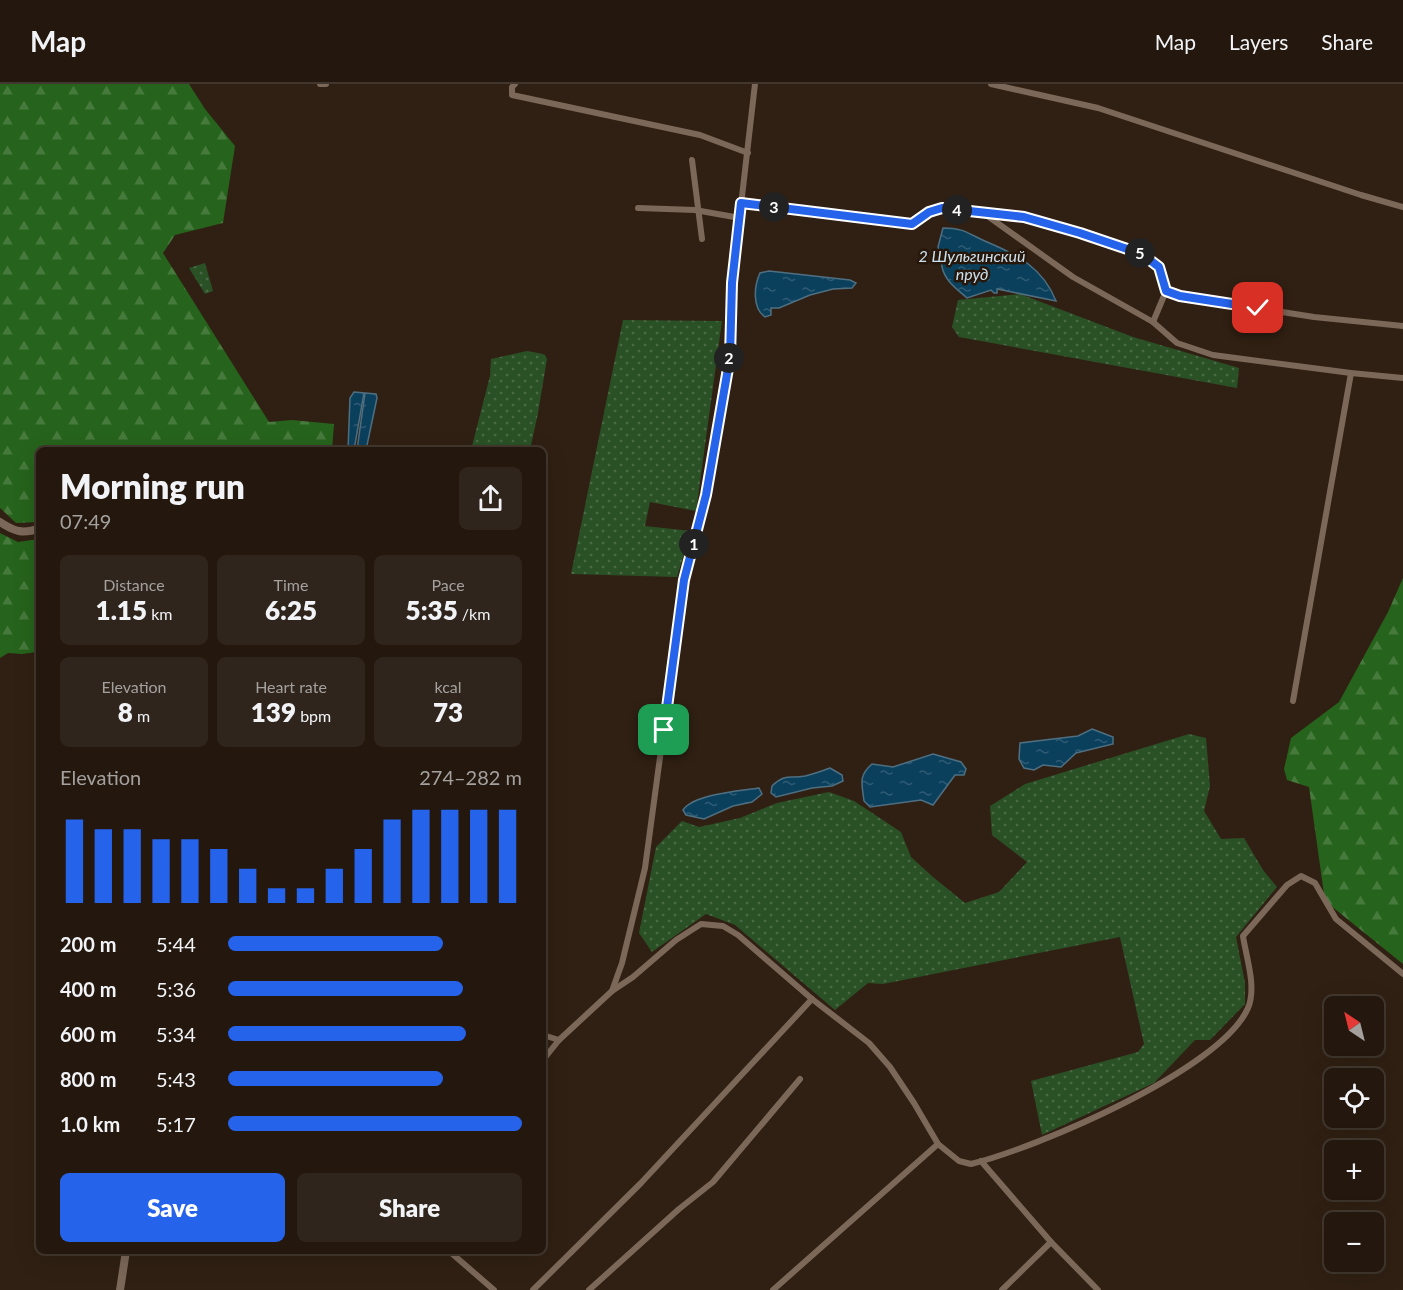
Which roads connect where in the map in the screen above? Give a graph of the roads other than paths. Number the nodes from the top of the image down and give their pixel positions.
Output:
1 (320, 84) edge
2 (326, 84) edge
3 (755, 84) edge
4 (991, 84) edge
5 (513, 85) edge
6 (748, 153) junction
7 (692, 160) dead end
8 (741, 203) junction
9 (1403, 207) edge
10 (638, 208) dead end
11 (698, 210) junction
12 (982, 212) junction
13 (740, 218) junction
14 (702, 239) dead end
15 (1166, 291) junction
16 (1153, 322) junction
17 (1403, 326) edge
18 (1351, 373) junction
19 (1403, 378) edge
20 (0, 522) edge
21 (36, 530) edge
22 (1293, 701) dead end
23 (1403, 974) edge
24 (612, 991) junction
25 (812, 999) junction
26 (546, 1036) edge
27 (559, 1040) junction
28 (546, 1056) edge
29 (800, 1079) dead end
30 (938, 1144) junction
31 (981, 1161) junction
32 (1051, 1242) junction
33 (126, 1254) edge
34 (452, 1254) edge
35 (120, 1290) edge
36 (494, 1290) edge
37 (533, 1290) edge
38 (589, 1290) edge
39 (773, 1290) edge
40 (1002, 1290) edge
41 (1098, 1290) edge

1 - 2 street
3 - 6 street
4 - 9 street
5 - 6 street
6 - 8 street
7 - 11 street
8 - 12 street
8 - 13 street
10 - 11 street
11 - 13 street
11 - 14 street
12 - 15 street
12 - 16 street
13 - 24 street
15 - 16 street
15 - 17 street
16 - 18 street
18 - 19 street
18 - 22 street
20 - 21 main road
23 - 31 street
24 - 25 street
24 - 27 street
25 - 30 street
25 - 37 street
26 - 27 street
27 - 28 street
29 - 38 street
30 - 31 street
30 - 39 street
31 - 32 street
32 - 40 street
32 - 41 street
33 - 35 main road
34 - 36 street

